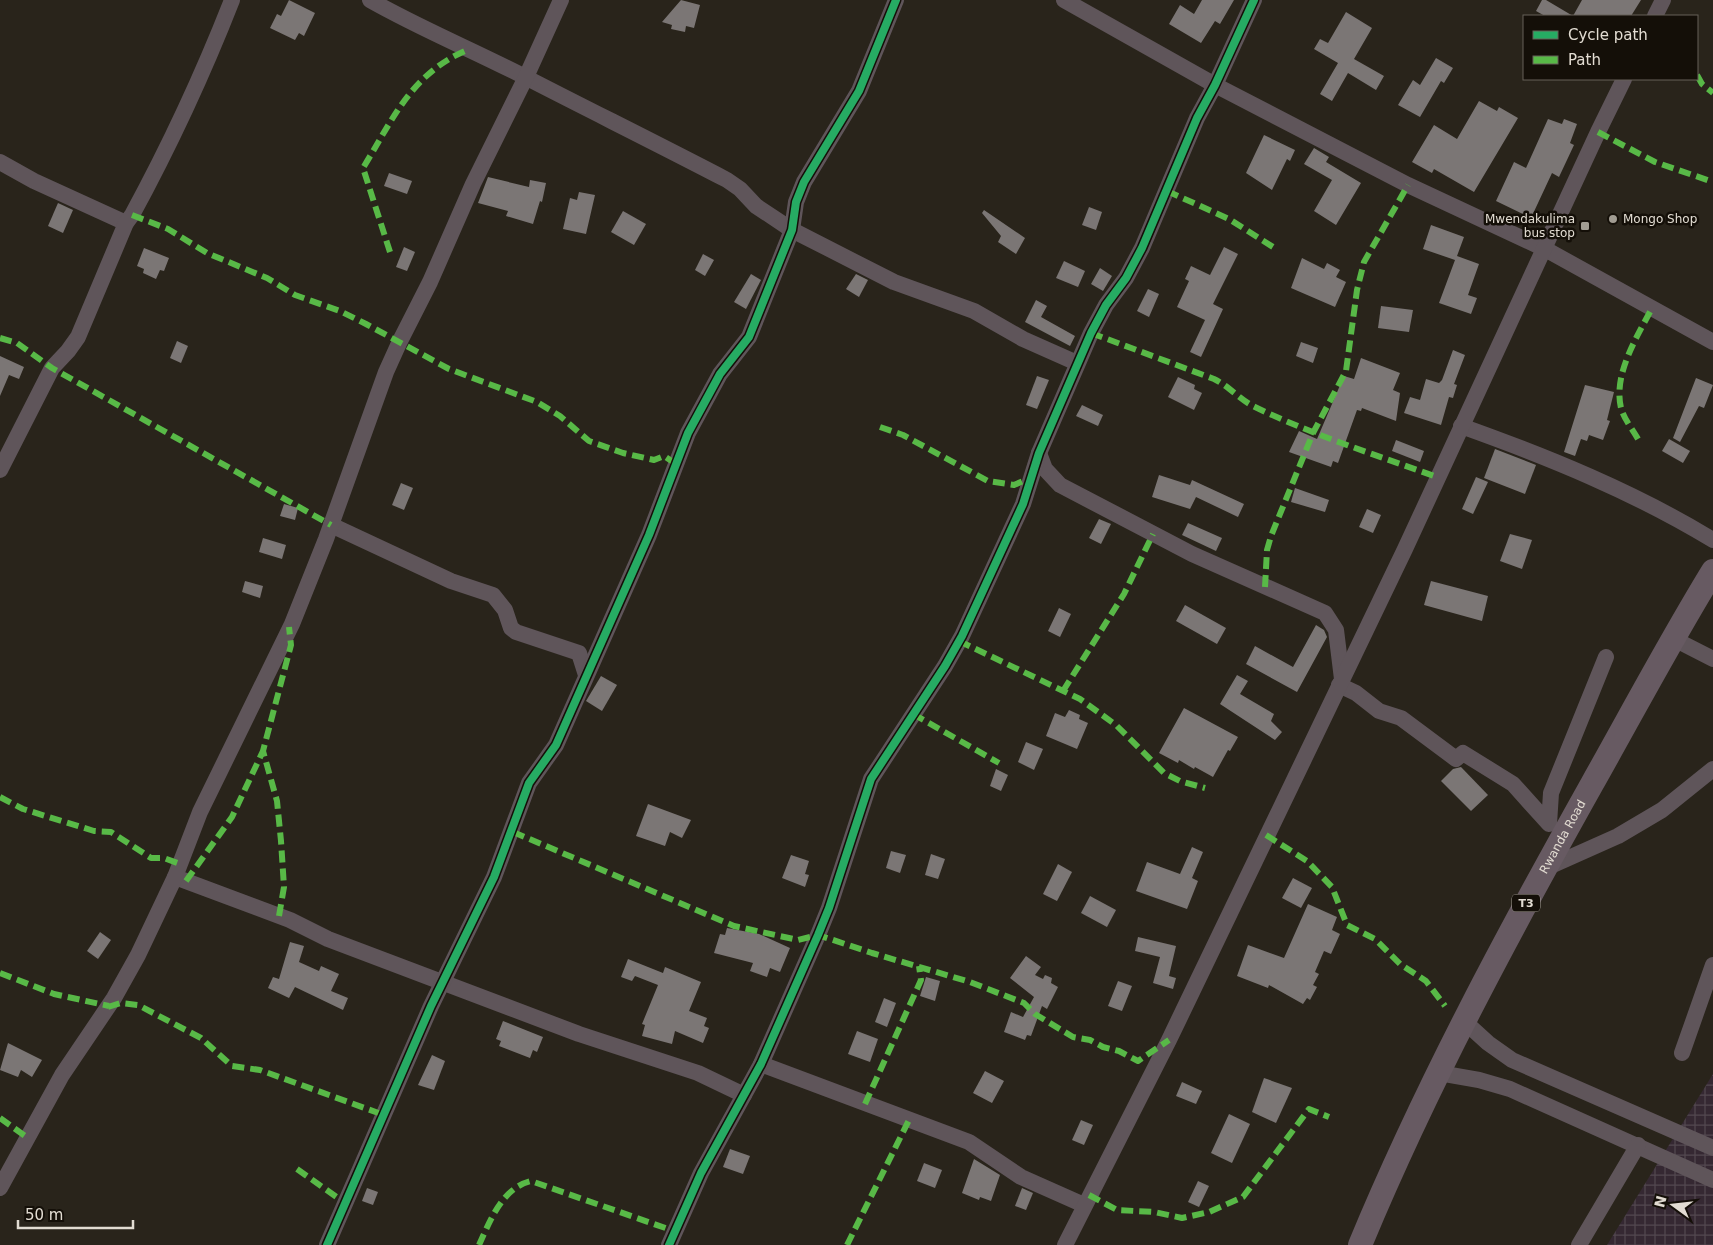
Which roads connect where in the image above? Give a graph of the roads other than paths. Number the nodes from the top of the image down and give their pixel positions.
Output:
1 (232, 0) edge
2 (370, 0) edge
3 (561, 0) edge
4 (896, 0) edge
5 (1064, 0) edge
6 (1254, 0) edge
7 (1663, 0) edge
8 (1656, 15) edge
9 (526, 78) junction
10 (1624, 80) edge
11 (1215, 86) junction
12 (0, 162) edge
13 (126, 223) junction
14 (792, 230) junction
15 (1545, 249) junction
16 (1713, 342) edge
17 (1077, 363) junction
18 (1461, 426) junction
19 (1039, 453) junction
20 (0, 470) edge
21 (331, 525) junction
22 (1713, 540) edge
23 (1713, 571) edge
24 (1672, 638) junction
25 (1606, 657) dead end
26 (1713, 659) edge
27 (586, 675) junction
28 (1340, 682) junction
29 (1713, 769) edge
30 (1544, 869) junction
31 (175, 877) junction
32 (1713, 965) edge
33 (443, 982) junction
34 (1465, 1022) junction
35 (1682, 1053) dead end
36 (761, 1064) junction
37 (1439, 1074) junction
38 (744, 1095) junction
39 (1638, 1146) junction
40 (1713, 1148) edge
41 (1713, 1180) edge
42 (0, 1188) edge
43 (1084, 1205) junction
44 (326, 1245) edge
45 (669, 1245) edge
46 (1065, 1245) edge
47 (1360, 1245) edge
48 (1579, 1245) edge

1 - 13 street
2 - 9 street
3 - 9 street
4 - 14 street
5 - 11 street
6 - 11 street
7 - 8 street
9 - 14 street
9 - 21 street
10 - 15 street
11 - 15 street
11 - 17 street
12 - 13 street
13 - 20 street
14 - 17 street
14 - 27 street
15 - 16 street
15 - 18 street
17 - 19 street
18 - 22 street
18 - 28 street
19 - 28 street
19 - 36 street
21 - 27 street
21 - 31 street
23 - 24 highway, Rwanda Road / T3
24 - 26 street
24 - 30 highway, Rwanda Road / T3
25 - 28 street
27 - 33 street
28 - 43 street
29 - 30 street
30 - 34 highway, Rwanda Road / T3
31 - 33 street
31 - 42 street
32 - 35 street
33 - 38 street
33 - 44 street
34 - 37 highway, Rwanda Road / T3
34 - 40 street
36 - 38 street
36 - 43 street
37 - 39 street
37 - 47 highway, Rwanda Road / T3
38 - 45 street
39 - 41 street
39 - 48 street
43 - 46 street

